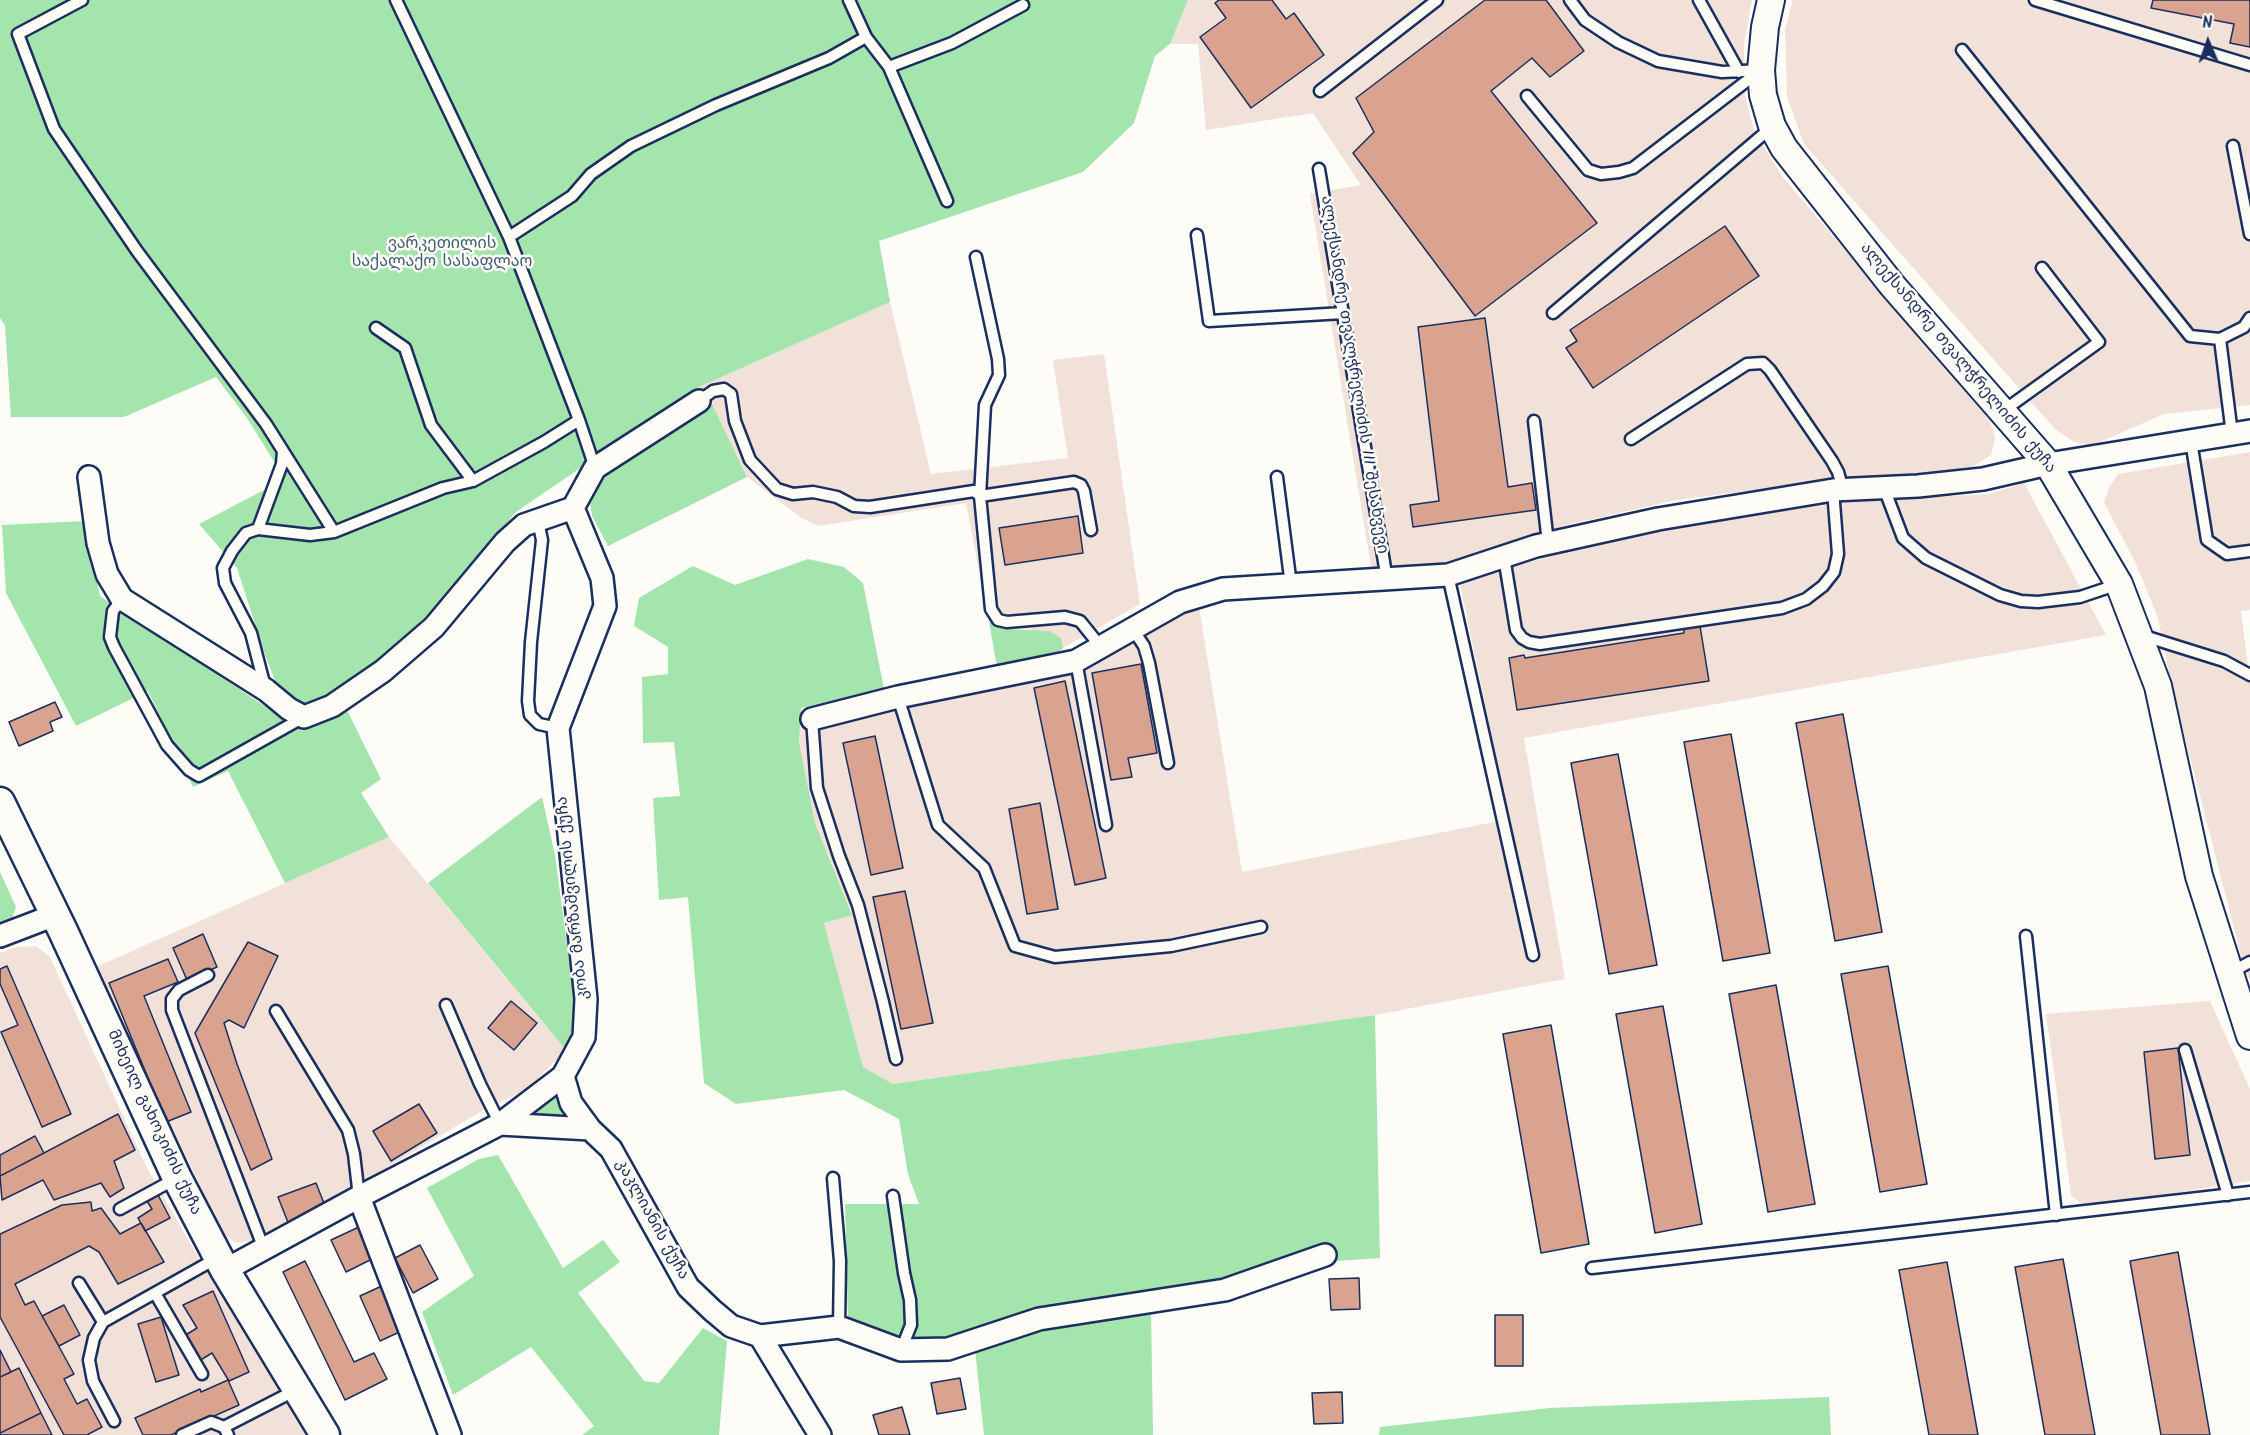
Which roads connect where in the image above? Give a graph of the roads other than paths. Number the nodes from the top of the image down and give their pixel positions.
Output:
1 (82, 0) edge
2 (396, 0) edge
3 (849, 0) edge
4 (1437, 0) edge
5 (1570, 0) edge
6 (1699, 0) edge
7 (1771, 0) edge
8 (2035, 0) edge
9 (1023, 5) dead end
10 (866, 37) junction
11 (1962, 50) dead end
12 (2250, 65) edge
13 (889, 67) junction
14 (1750, 71) junction
15 (1320, 91) dead end
16 (1527, 96) dead end
17 (1772, 126) junction
18 (2233, 146) dead end
19 (1319, 170) dead end
20 (947, 201) dead end
21 (2250, 234) edge
22 (1197, 235) dead end
23 (509, 237) junction
24 (976, 257) dead end
25 (2042, 268) dead end
26 (1343, 313) junction
27 (1552, 313) dead end
28 (2250, 318) edge
29 (376, 328) dead end
30 (2220, 339) junction
31 (699, 401) joint
32 (2003, 411) junction
33 (579, 420) junction
34 (1534, 421) dead end
35 (2241, 432) edge
36 (1631, 439) dead end
37 (2191, 441) junction
38 (283, 452) junction
39 (2048, 464) junction
40 (595, 468) junction
41 (88, 477) dead end
42 (1278, 477) dead end
43 (473, 481) junction
44 (1884, 488) junction
45 (1838, 490) junction
46 (980, 496) junction
47 (573, 508) junction
48 (538, 521) junction
49 (258, 529) junction
50 (1091, 530) dead end
51 (334, 532) junction
52 (1548, 543) junction
53 (2250, 550) edge
54 (1504, 557) junction
55 (1448, 575) junction
56 (1387, 580) junction
57 (2119, 584) junction
58 (1291, 585) junction
59 (122, 599) junction
60 (1132, 628) junction
61 (2140, 635) junction
62 (1101, 647) junction
63 (1076, 661) junction
64 (2250, 675) edge
65 (266, 690) junction
66 (898, 698) junction
67 (304, 717) junction
68 (812, 719) joint
69 (558, 728) junction
70 (1168, 763) dead end
71 (0, 802) edge
72 (1106, 825) dead end
73 (55, 915) junction
74 (1262, 927) dead end
75 (0, 936) edge
76 (2026, 936) dead end
77 (1533, 955) dead end
78 (2240, 968) edge
79 (208, 975) dead end
80 (446, 1005) dead end
81 (276, 1011) dead end
82 (2250, 1036) edge
83 (2185, 1050) dead end
84 (896, 1059) dead end
85 (562, 1076) junction
86 (501, 1124) junction
87 (590, 1129) junction
88 (177, 1178) junction
89 (833, 1178) dead end
90 (2250, 1192) edge
91 (2228, 1195) junction
92 (894, 1196) dead end
93 (359, 1197) junction
94 (120, 1209) dead end
95 (2056, 1215) junction
96 (264, 1249) junction
97 (1325, 1256) dead end
98 (222, 1263) junction
99 (1592, 1268) dead end
100 (79, 1283) dead end
101 (155, 1293) junction
102 (103, 1322) junction
103 (839, 1327) junction
104 (760, 1336) junction
105 (901, 1350) junction
106 (202, 1374) dead end
107 (297, 1389) junction
108 (114, 1421) dead end
109 (226, 1431) edge
110 (182, 1435) edge
111 (325, 1435) edge
112 (450, 1435) edge
113 (820, 1435) edge

1 - 38 lane
2 - 23 lane
3 - 10 lane
4 - 15 lane
5 - 14 lane
6 - 14 lane
7 - 14 street, ალექსანდრე თვალჭრელიძის ქუჩა
8 - 12 lane
9 - 13 lane
10 - 13 lane
10 - 23 lane
11 - 30 lane
13 - 20 lane
14 - 16 lane
14 - 17 street, ალექსანდრე თვალჭრელიძის ქუჩა
17 - 27 lane
17 - 32 street, ალექსანდრე თვალჭრელიძის ქუჩა
18 - 21 lane
19 - 26 lane, ალექსანდრე თვალჭრელიძის III შესახვევი
22 - 26 lane
23 - 33 lane
24 - 46 lane
25 - 32 lane
26 - 56 lane, ალექსანდრე თვალჭრელიძის III შესახვევი
28 - 30 lane
29 - 43 lane
30 - 35 lane
31 - 40 street
31 - 46 lane
32 - 39 street, ალექსანდრე თვალჭრელიძის ქუჩა
33 - 40 lane
33 - 43 lane
34 - 52 lane
35 - 37 street
36 - 45 lane
37 - 39 street
37 - 53 lane
38 - 49 lane
38 - 51 lane
39 - 44 street
39 - 57 street, ალექსანდრე თვალჭრელიძის ქუჩა
40 - 47 street
41 - 59 street
42 - 58 lane
43 - 51 lane
44 - 45 street
44 - 57 lane
45 - 52 street
45 - 54 lane
46 - 50 lane
46 - 62 lane
47 - 48 street
47 - 69 street, კობა მარზაშვილის ქუჩა
48 - 67 street
48 - 69 lane
49 - 51 lane
49 - 65 lane
52 - 54 street
54 - 55 street
55 - 56 street
55 - 77 lane
56 - 58 street
57 - 61 street, ალექსანდრე თვალჭრელიძის ქუჩა
58 - 60 street
59 - 65 street
59 - 67 lane
60 - 62 street
60 - 70 lane
61 - 64 lane
61 - 78 street, ალექსანდრე თვალჭრელიძის ქუჩა
62 - 63 street
63 - 66 street
63 - 72 lane
65 - 67 street
66 - 68 street
66 - 74 lane
68 - 84 lane
69 - 85 street, კობა მარზაშვილის ქუჩა
71 - 73 main road, მიხეილ გახოკიძის ქუჩა
73 - 75 street
73 - 88 main road, მიხეილ გახოკიძის ქუჩა
76 - 95 lane
78 - 82 street, ალექსანდრე თვალჭრელიძის ქუჩა
79 - 96 lane
80 - 86 lane
81 - 93 lane
83 - 91 lane
85 - 86 street, კობა მარზაშვილის ქუჩა
85 - 87 street, კაკლიანის ქუჩა
86 - 87 street
86 - 93 street, კობა მარზაშვილის ქუჩა
87 - 104 street, კაკლიანის ქუჩა
88 - 94 lane
88 - 98 main road, მიხეილ გახოკიძის ქუჩა
89 - 103 lane
90 - 91 lane
91 - 95 lane
92 - 105 lane
93 - 96 street, კობა მარზაშვილის ქუჩა
93 - 112 street
95 - 99 lane
96 - 98 street, კობა მარზაშვილის ქუჩა
97 - 105 street
98 - 101 lane
98 - 107 main road, მიხეილ გახოკიძის ქუჩა
100 - 102 lane
101 - 102 lane
101 - 106 lane
102 - 108 lane
103 - 104 street
103 - 105 street
104 - 113 street
107 - 109 lane
107 - 111 main road, მიხეილ გახოკიძის ქუჩა
109 - 110 lane

